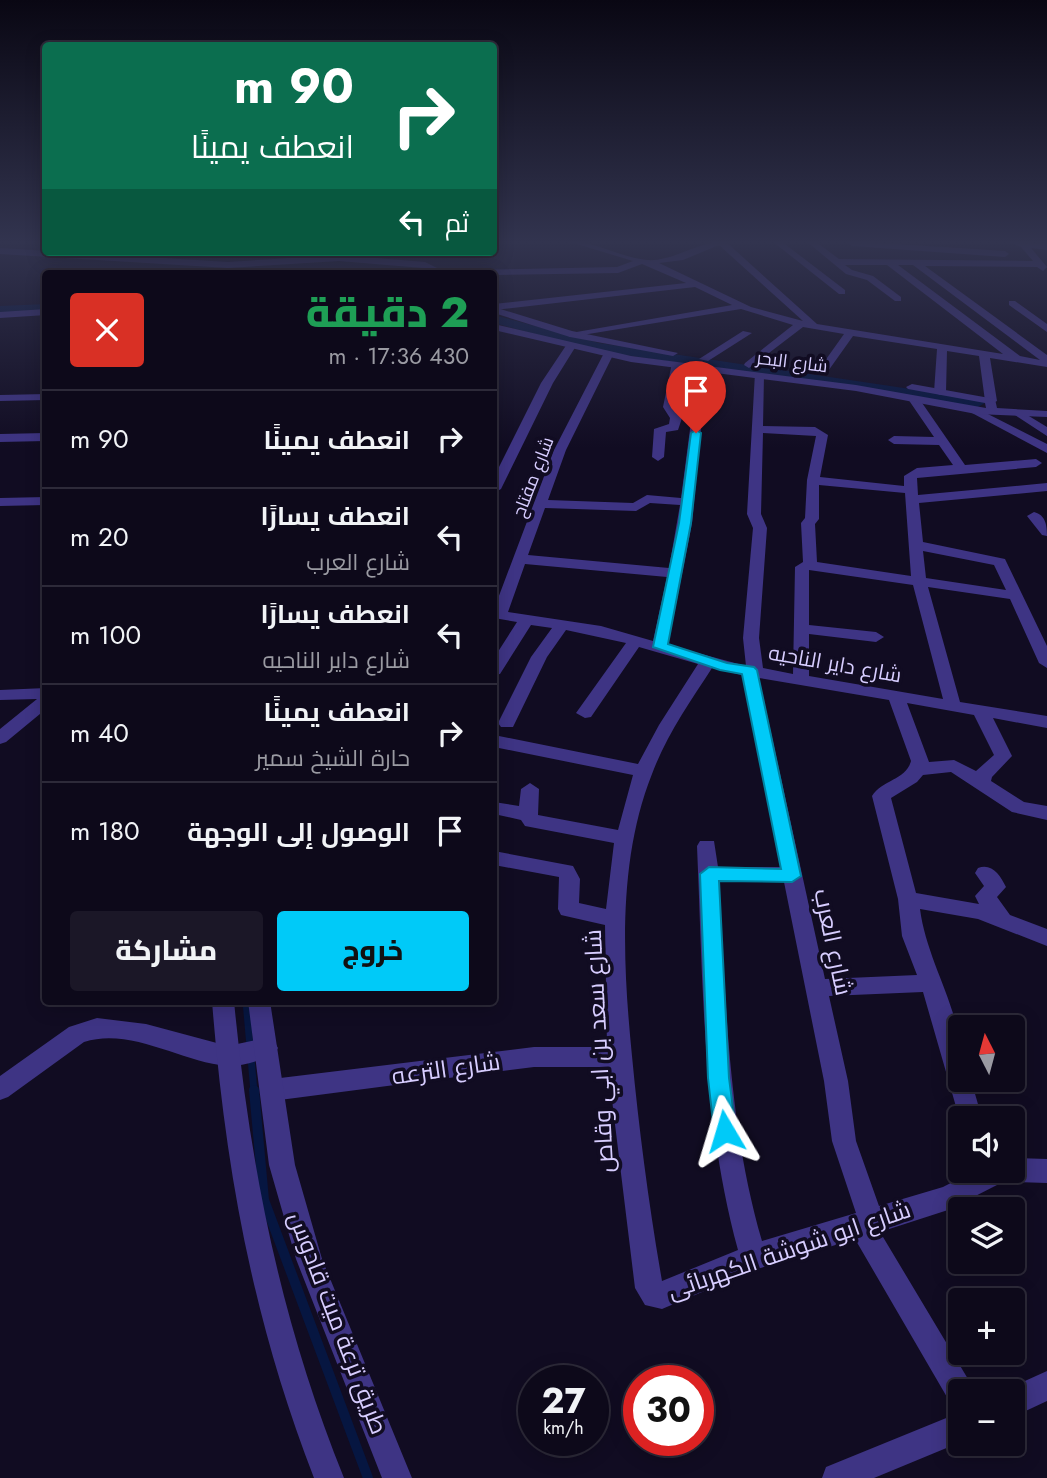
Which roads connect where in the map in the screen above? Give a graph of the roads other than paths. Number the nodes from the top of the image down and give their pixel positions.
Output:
1 (499, 310) edge
2 (723, 310) edge
3 (756, 310) edge
4 (796, 310) edge
5 (952, 310) edge
6 (978, 310) edge
7 (1021, 310) edge
8 (42, 312) edge
9 (0, 315) edge
10 (801, 324) junction
11 (814, 326) junction
12 (497, 328) edge
13 (1047, 329) edge
14 (747, 333) dead end
15 (850, 333) junction
16 (570, 340) junction
17 (943, 349) junction
18 (608, 355) junction
19 (984, 355) junction
20 (1019, 360) junction
21 (1047, 362) edge
22 (704, 364) junction
23 (676, 365) junction
24 (754, 370) junction
25 (822, 372) junction
26 (858, 383) junction
27 (940, 392) junction
28 (42, 397) edge
29 (0, 398) edge
30 (914, 399) junction
31 (991, 407) junction
32 (976, 411) junction
33 (1019, 413) junction
34 (1047, 414) edge
35 (760, 429) junction
36 (1047, 432) edge
37 (42, 437) edge
38 (0, 438) edge
39 (894, 440) dead end
40 (941, 441) junction
41 (1047, 449) edge
42 (659, 457) dead end
43 (1036, 463) dead end
44 (961, 468) junction
45 (813, 480) junction
46 (497, 483) edge
47 (1047, 487) edge
48 (910, 495) junction
49 (42, 501) edge
50 (0, 502) edge
51 (687, 502) junction
52 (540, 505) junction
53 (1034, 516) dead end
54 (1047, 532) edge
55 (915, 545) junction
56 (521, 559) junction
57 (807, 565) junction
58 (675, 573) junction
59 (919, 581) junction
60 (1017, 596) junction
61 (497, 612) edge
62 (497, 614) edge
63 (527, 620) junction
64 (562, 625) junction
65 (802, 629) junction
66 (876, 637) dead end
67 (636, 640) junction
68 (660, 647) junction
69 (708, 662) junction
70 (1047, 663) edge
71 (497, 665) edge
72 (752, 671) junction
73 (801, 678) junction
74 (42, 694) edge
75 (0, 695) edge
76 (896, 696) junction
77 (42, 703) edge
78 (953, 706) junction
79 (980, 710) junction
80 (584, 713) dead end
81 (1047, 722) edge
82 (507, 723) dead end
83 (0, 738) edge
84 (497, 742) edge
85 (919, 769) junction
86 (644, 771) junction
87 (982, 784) junction
88 (530, 789) dead end
89 (497, 809) edge
90 (1047, 813) edge
91 (527, 814) junction
92 (624, 838) junction
93 (707, 846) dead end
94 (497, 859) edge
95 (985, 873) dead end
96 (709, 874) junction
97 (792, 876) junction
98 (908, 899) junction
99 (617, 920) junction
100 (1003, 921) junction
101 (1046, 943) edge
102 (931, 983) junction
103 (816, 988) junction
104 (225, 1005) edge
105 (258, 1005) edge
106 (247, 1052) junction
107 (621, 1057) junction
108 (0, 1089) edge
109 (272, 1090) junction
110 (967, 1106) edge
111 (1025, 1171) edge
112 (1047, 1171) edge
113 (978, 1183) edge
114 (866, 1223) junction
115 (753, 1257) junction
116 (649, 1288) joint
117 (953, 1379) edge
118 (1047, 1386) edge
119 (1025, 1396) edge
120 (948, 1432) edge
121 (329, 1478) edge
122 (397, 1478) edge
123 (837, 1478) edge

1 - 16 street, شارع البحر
2 - 16 street
3 - 10 street
4 - 11 street
5 - 20 street
6 - 21 street
7 - 13 street
8 - 9 street
10 - 11 street
10 - 24 street
11 - 15 street
12 - 16 street, شارع البحر
14 - 22 street
15 - 17 street
15 - 25 street
16 - 18 street, شارع البحر
16 - 22 street, شارع البحر
16 - 46 street
17 - 19 street
17 - 27 street
18 - 23 street, شارع البحر
18 - 52 street, شارع مفتاح
19 - 20 street
19 - 31 street
20 - 21 street
22 - 23 street, شارع البحر
22 - 24 street, شارع البحر
22 - 51 street
23 - 42 street
24 - 25 street, شارع البحر
24 - 26 street, شارع البحر
24 - 35 street, شارع العرب
25 - 26 street, شارع البحر
26 - 27 street, شارع البحر
26 - 30 street, شارع البحر
27 - 31 street, شارع البحر
28 - 29 street
30 - 32 street, شارع البحر
30 - 40 street
31 - 32 street, شارع البحر
31 - 33 street, شارع البحر
32 - 41 street
33 - 34 street, شارع البحر
33 - 36 street
35 - 45 street
35 - 72 street, شارع العرب
37 - 38 street
39 - 40 street
40 - 44 street
43 - 44 street
44 - 48 street
45 - 48 street
45 - 57 street
47 - 48 street
48 - 55 street
49 - 50 street
51 - 52 street
51 - 58 street
52 - 56 street, شارع مفتاح
53 - 54 street
55 - 59 street
55 - 60 street
56 - 58 street
56 - 61 street, شارع مفتاح
57 - 59 street
57 - 65 street
58 - 68 street
59 - 60 street
59 - 78 street
60 - 70 street
62 - 63 street, شارع داير الناحيه
63 - 64 street, شارع داير الناحيه
63 - 71 street
64 - 67 street, شارع داير الناحيه
64 - 82 street
65 - 66 street
65 - 73 street
67 - 68 street, شارع داير الناحيه
67 - 80 street
68 - 69 street, شارع داير الناحيه
69 - 72 street, شارع داير الناحيه
69 - 86 street, شارع سعد بن ابي وقاص
72 - 73 street, شارع داير الناحيه
72 - 97 street, شارع العرب
73 - 76 street, شارع داير الناحيه
74 - 75 street
76 - 78 street, شارع داير الناحيه
76 - 85 street
77 - 83 street
78 - 79 street, شارع داير الناحيه
79 - 81 street, شارع داير الناحيه
79 - 87 street
84 - 86 street
85 - 87 street
85 - 98 street
86 - 92 street, شارع سعد بن ابي وقاص
87 - 90 street
88 - 91 street
89 - 91 street
91 - 92 street
92 - 99 street, شارع سعد بن ابي وقاص
93 - 96 street
94 - 99 street
95 - 100 street
96 - 97 street
96 - 115 street
97 - 103 street, شارع العرب
98 - 100 street
98 - 102 street
99 - 107 street, شارع سعد بن ابي وقاص
100 - 101 street
102 - 103 street
102 - 110 street
103 - 114 street, شارع العرب
104 - 106 street, طريق ترعة ميت قادوس
105 - 106 street, طريق ترعة ميت قادوس
106 - 108 street
106 - 109 street, طريق ترعة ميت قادوس
106 - 121 street, طريق ترعة ميت قادوس
107 - 109 street, شارع الترعه
107 - 116 street, شارع سعد بن ابي وقاص
109 - 122 street, طريق ترعة ميت قادوس
111 - 112 street, شارع ابو شوشة الكهربائى
113 - 114 street, شارع ابو شوشة الكهربائى
114 - 115 street, شارع ابو شوشة الكهربائى
114 - 117 street, شارع العرب
115 - 116 street, شارع ابو شوشة الكهربائى
118 - 119 street
120 - 123 street

